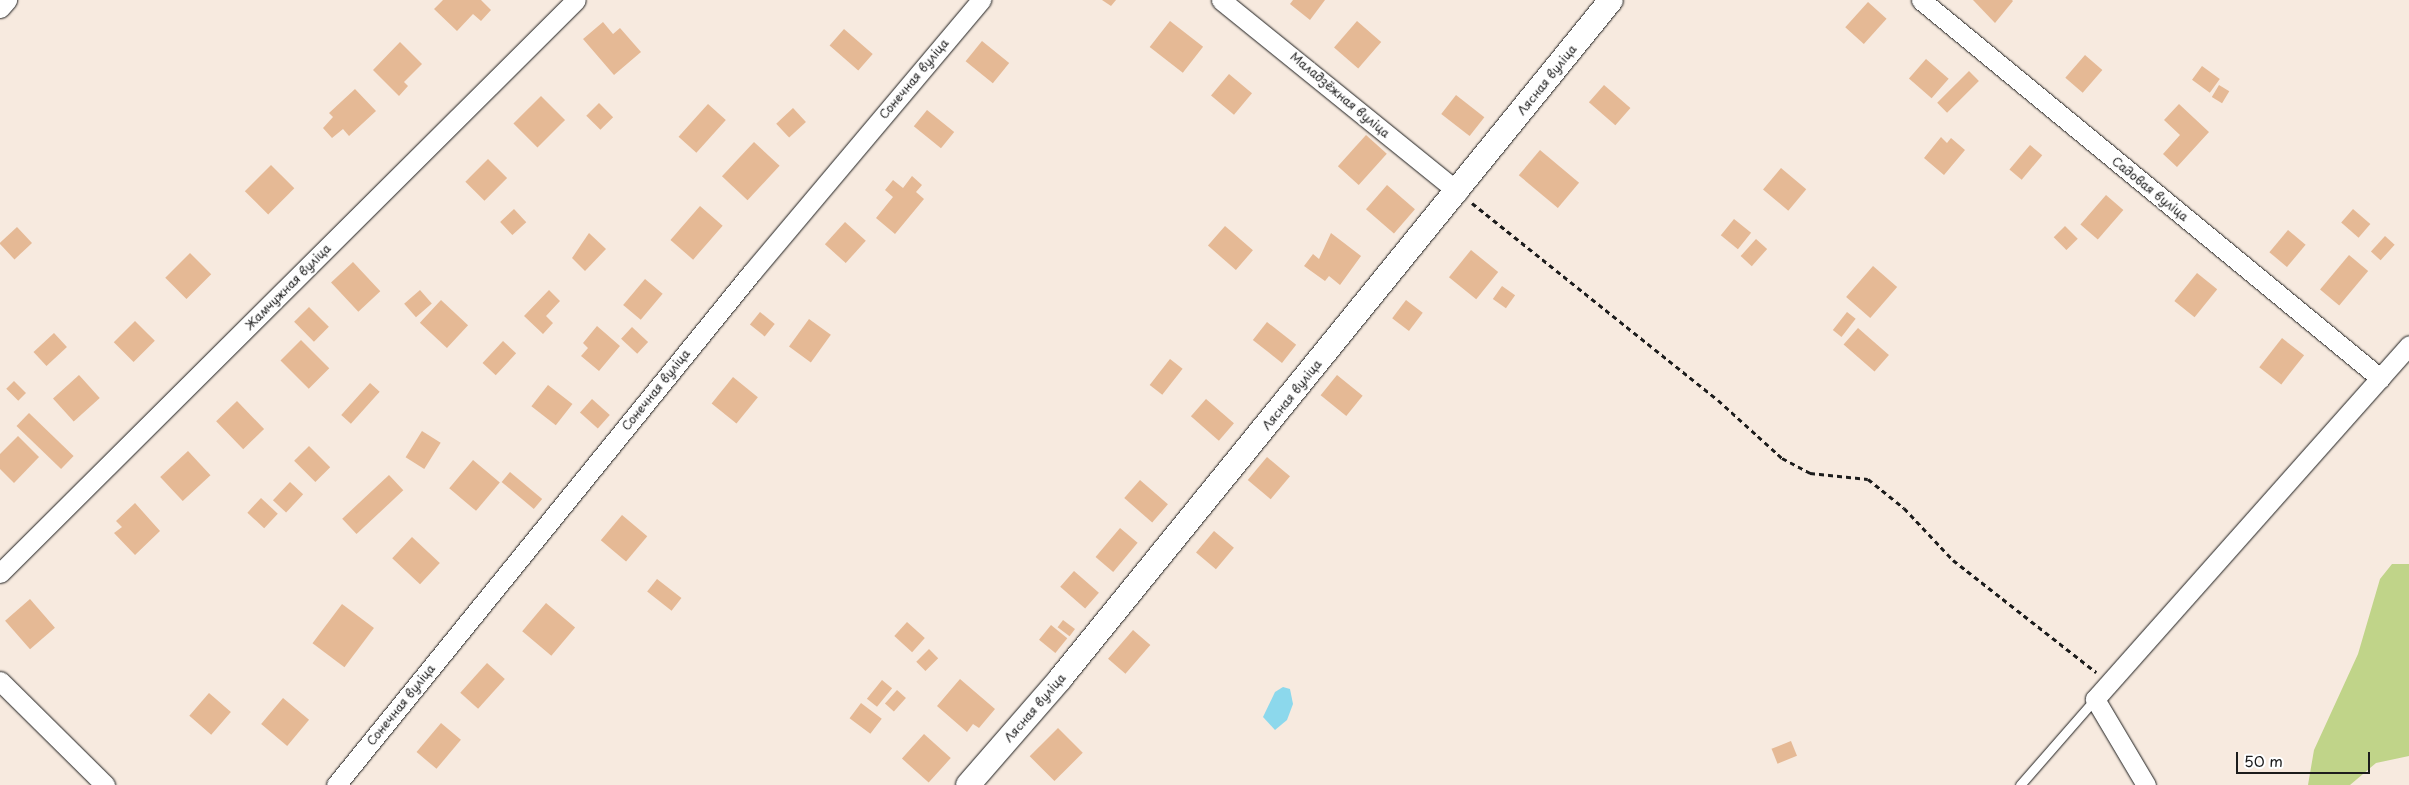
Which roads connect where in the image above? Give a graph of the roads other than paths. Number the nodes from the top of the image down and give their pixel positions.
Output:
1 (7, 0) edge
2 (576, 0) edge
3 (981, 0) edge
4 (1222, 0) edge
5 (1611, 0) edge
6 (1920, 0) edge
7 (0, 8) edge
8 (1458, 192) junction
9 (2409, 345) edge
10 (2380, 378) junction
11 (0, 573) edge
12 (0, 681) edge
13 (2095, 699) junction
14 (105, 785) edge
15 (336, 785) edge
16 (968, 785) edge
17 (2020, 785) edge
18 (2146, 785) edge

1 - 7 street
2 - 11 street, Жамчужная вуліца
3 - 15 street, Сонечная вуліца
4 - 8 street, Маладзёжная вуліца
5 - 8 street, Лясная вуліца
6 - 10 street, Садовая вуліца
8 - 16 street, Лясная вуліца
9 - 10 street
10 - 13 street
12 - 14 street
13 - 17 lane
13 - 18 street

